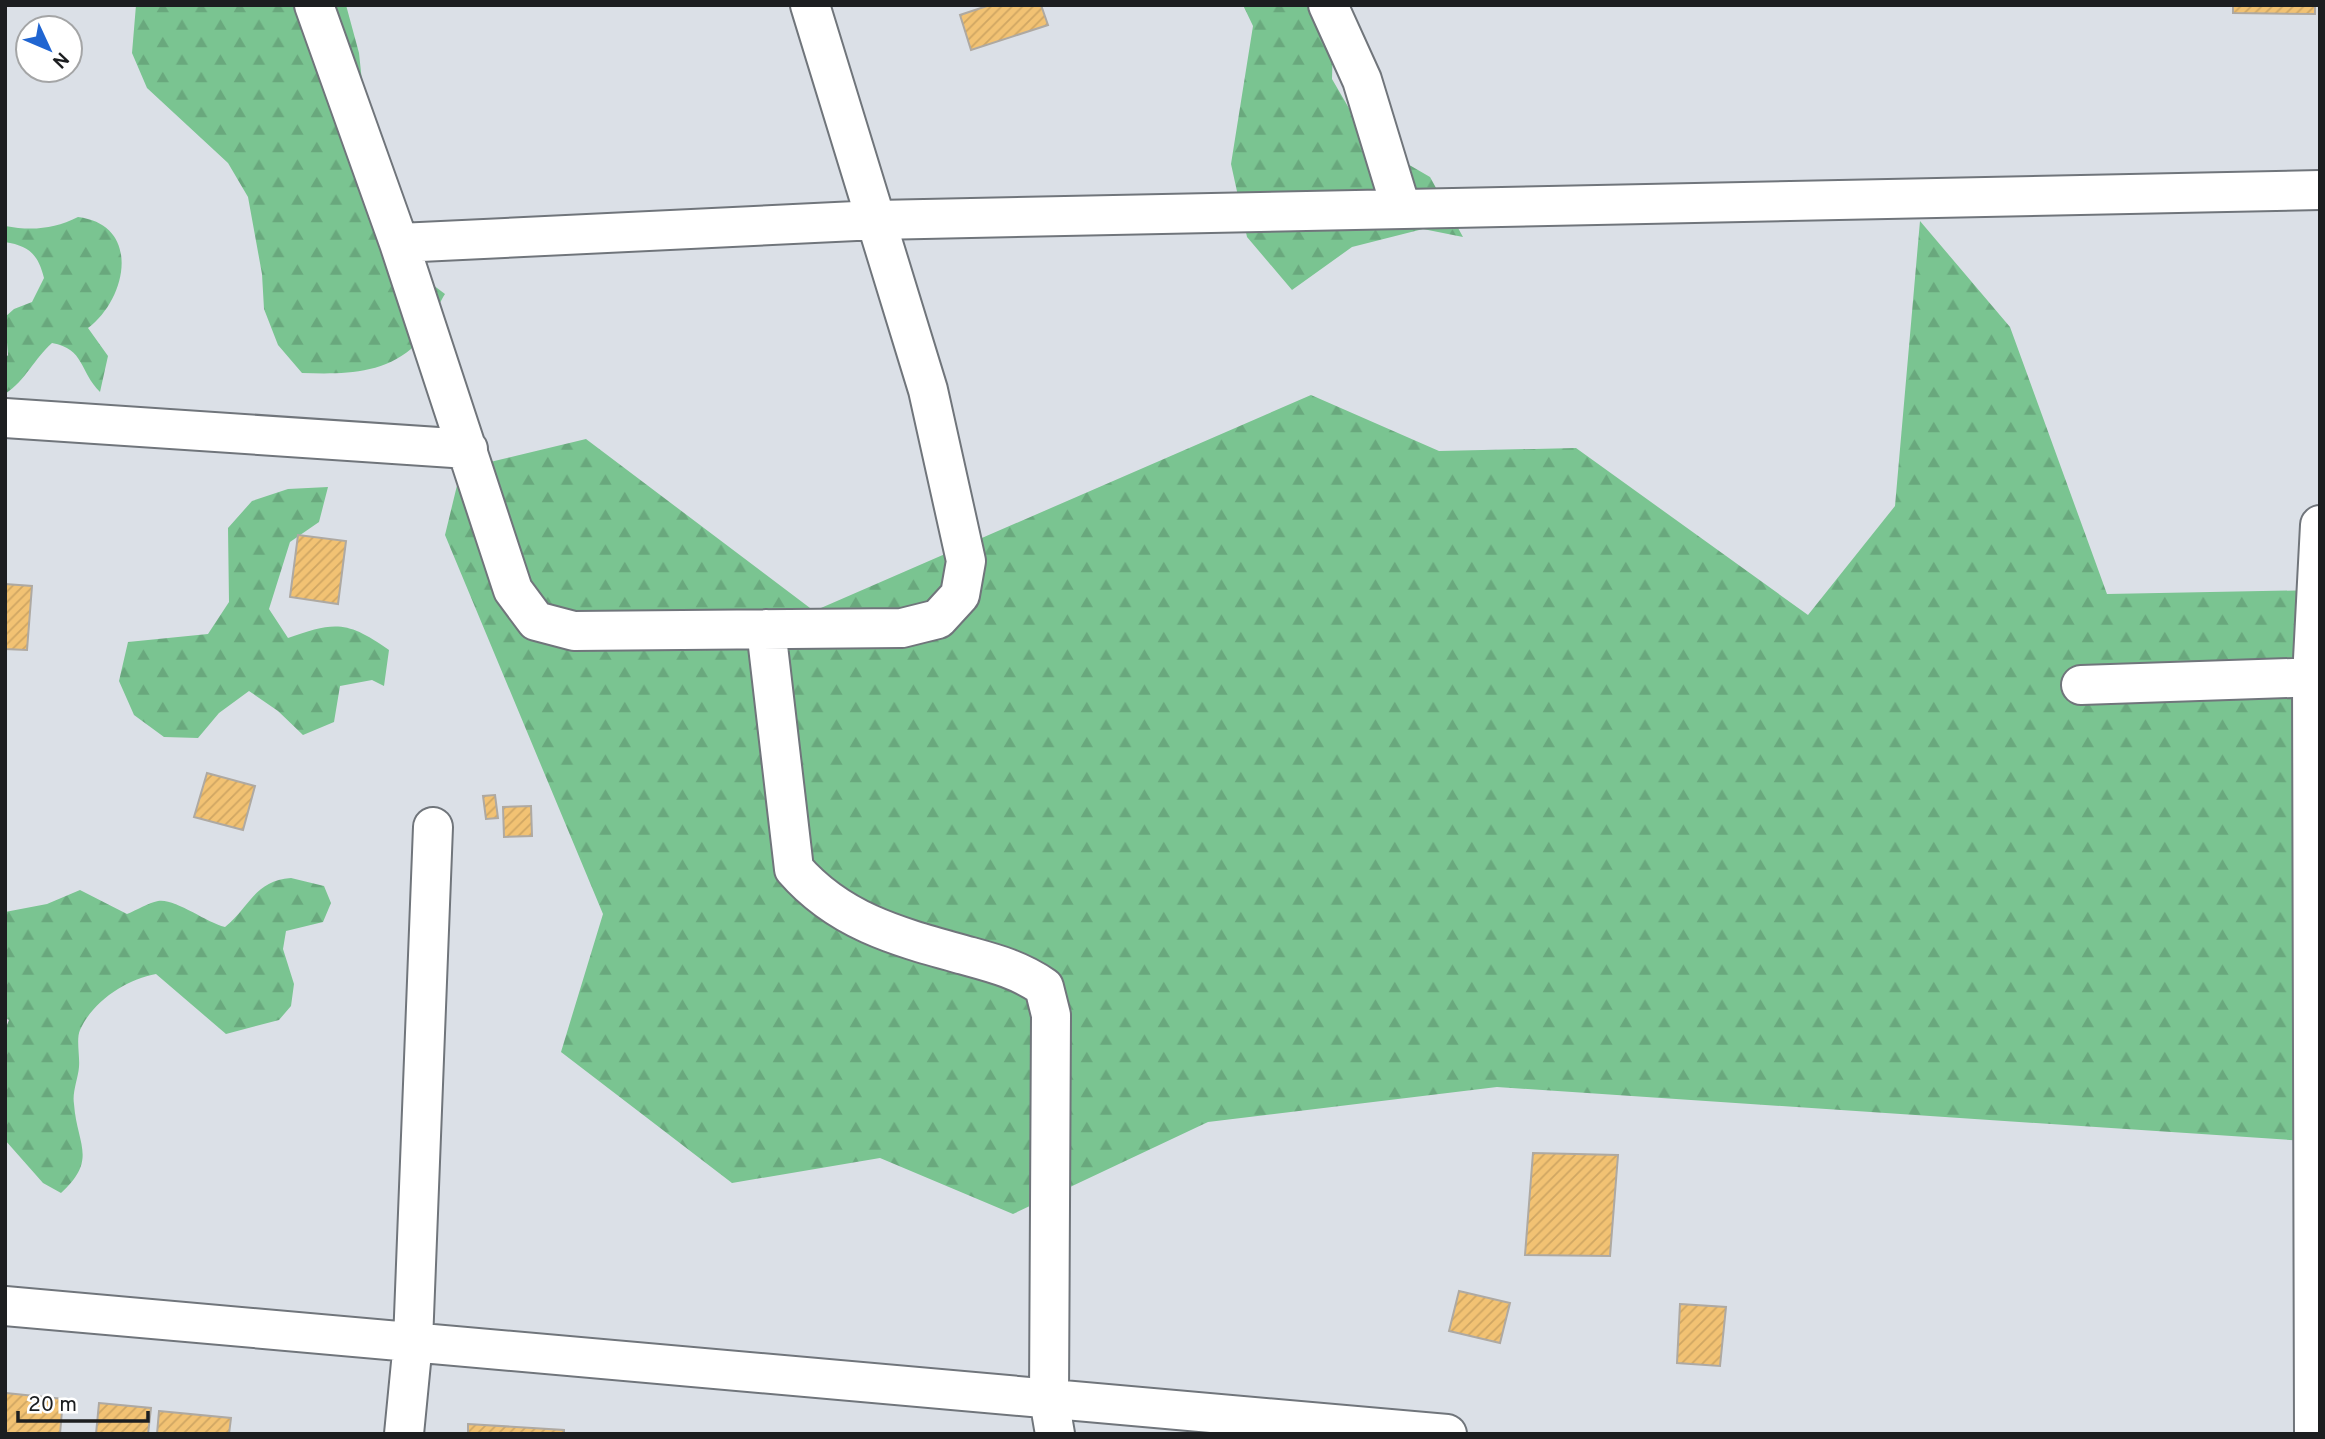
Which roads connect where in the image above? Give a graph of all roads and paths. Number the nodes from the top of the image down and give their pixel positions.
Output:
1 (314, 5) edge
2 (810, 5) edge
3 (1328, 5) edge
4 (2320, 190) edge
5 (1401, 208) junction
6 (877, 220) junction
7 (399, 243) junction
8 (5, 418) edge
9 (468, 449) junction
10 (2320, 525) edge
11 (766, 629) junction
12 (2316, 678) edge
13 (2081, 685) dead end
14 (433, 827) dead end
15 (5, 1306) edge
16 (414, 1342) junction
17 (1052, 1416) edge
18 (404, 1434) edge
19 (1447, 1434) edge
20 (2314, 1434) edge

1 - 7 street
2 - 6 street
3 - 5 street
4 - 5 street
5 - 6 street
6 - 7 street
6 - 11 street
7 - 9 street
8 - 9 street
9 - 11 street
10 - 12 street
11 - 17 street
12 - 13 street
12 - 20 street
14 - 16 street
15 - 16 street
16 - 17 street
16 - 18 street
17 - 19 street

